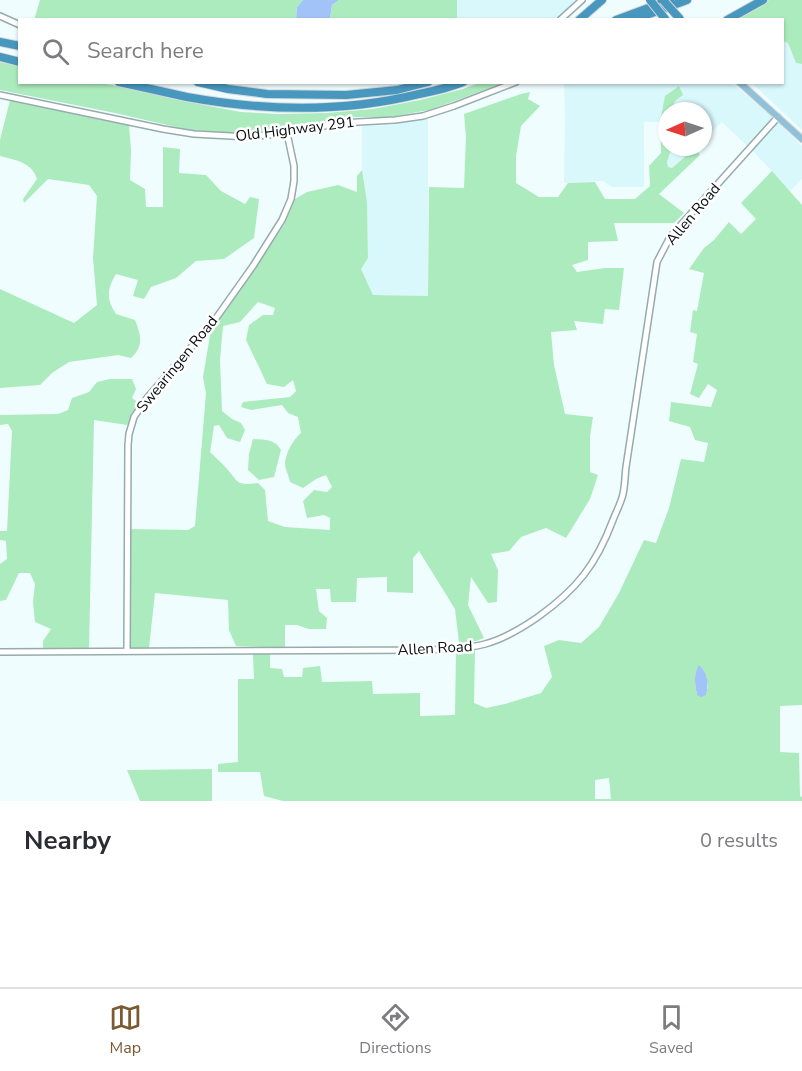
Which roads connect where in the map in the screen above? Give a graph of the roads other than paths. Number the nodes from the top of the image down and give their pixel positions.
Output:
1 (582, 0) edge
2 (602, 0) edge
3 (650, 0) edge
4 (663, 0) edge
5 (670, 0) edge
6 (687, 0) edge
7 (763, 0) edge
8 (0, 16) edge
9 (563, 18) edge
10 (581, 18) edge
11 (621, 18) edge
12 (638, 18) edge
13 (664, 18) edge
14 (678, 18) edge
15 (732, 18) edge
16 (18, 24) edge
17 (0, 42) edge
18 (18, 46) edge
19 (0, 57) edge
20 (18, 62) edge
21 (128, 84) edge
22 (207, 84) edge
23 (420, 84) edge
24 (456, 84) edge
25 (511, 84) edge
26 (741, 84) edge
27 (0, 95) edge
28 (778, 117) junction
29 (287, 133) junction
30 (802, 139) edge
31 (127, 651) junction
32 (0, 652) edge

1 - 9 street
2 - 10 highway
3 - 13 highway, bridge
4 - 14 highway, bridge
5 - 11 highway
6 - 12 highway
7 - 15 highway
8 - 16 street
17 - 18 highway
19 - 20 highway
21 - 24 highway
22 - 23 highway
25 - 29 street, Old Highway 291
26 - 28 main road
27 - 29 street, Old Highway 291
28 - 30 main road
28 - 31 street, Allen Road
29 - 31 street, Swearingen Road
31 - 32 street, Allen Road

